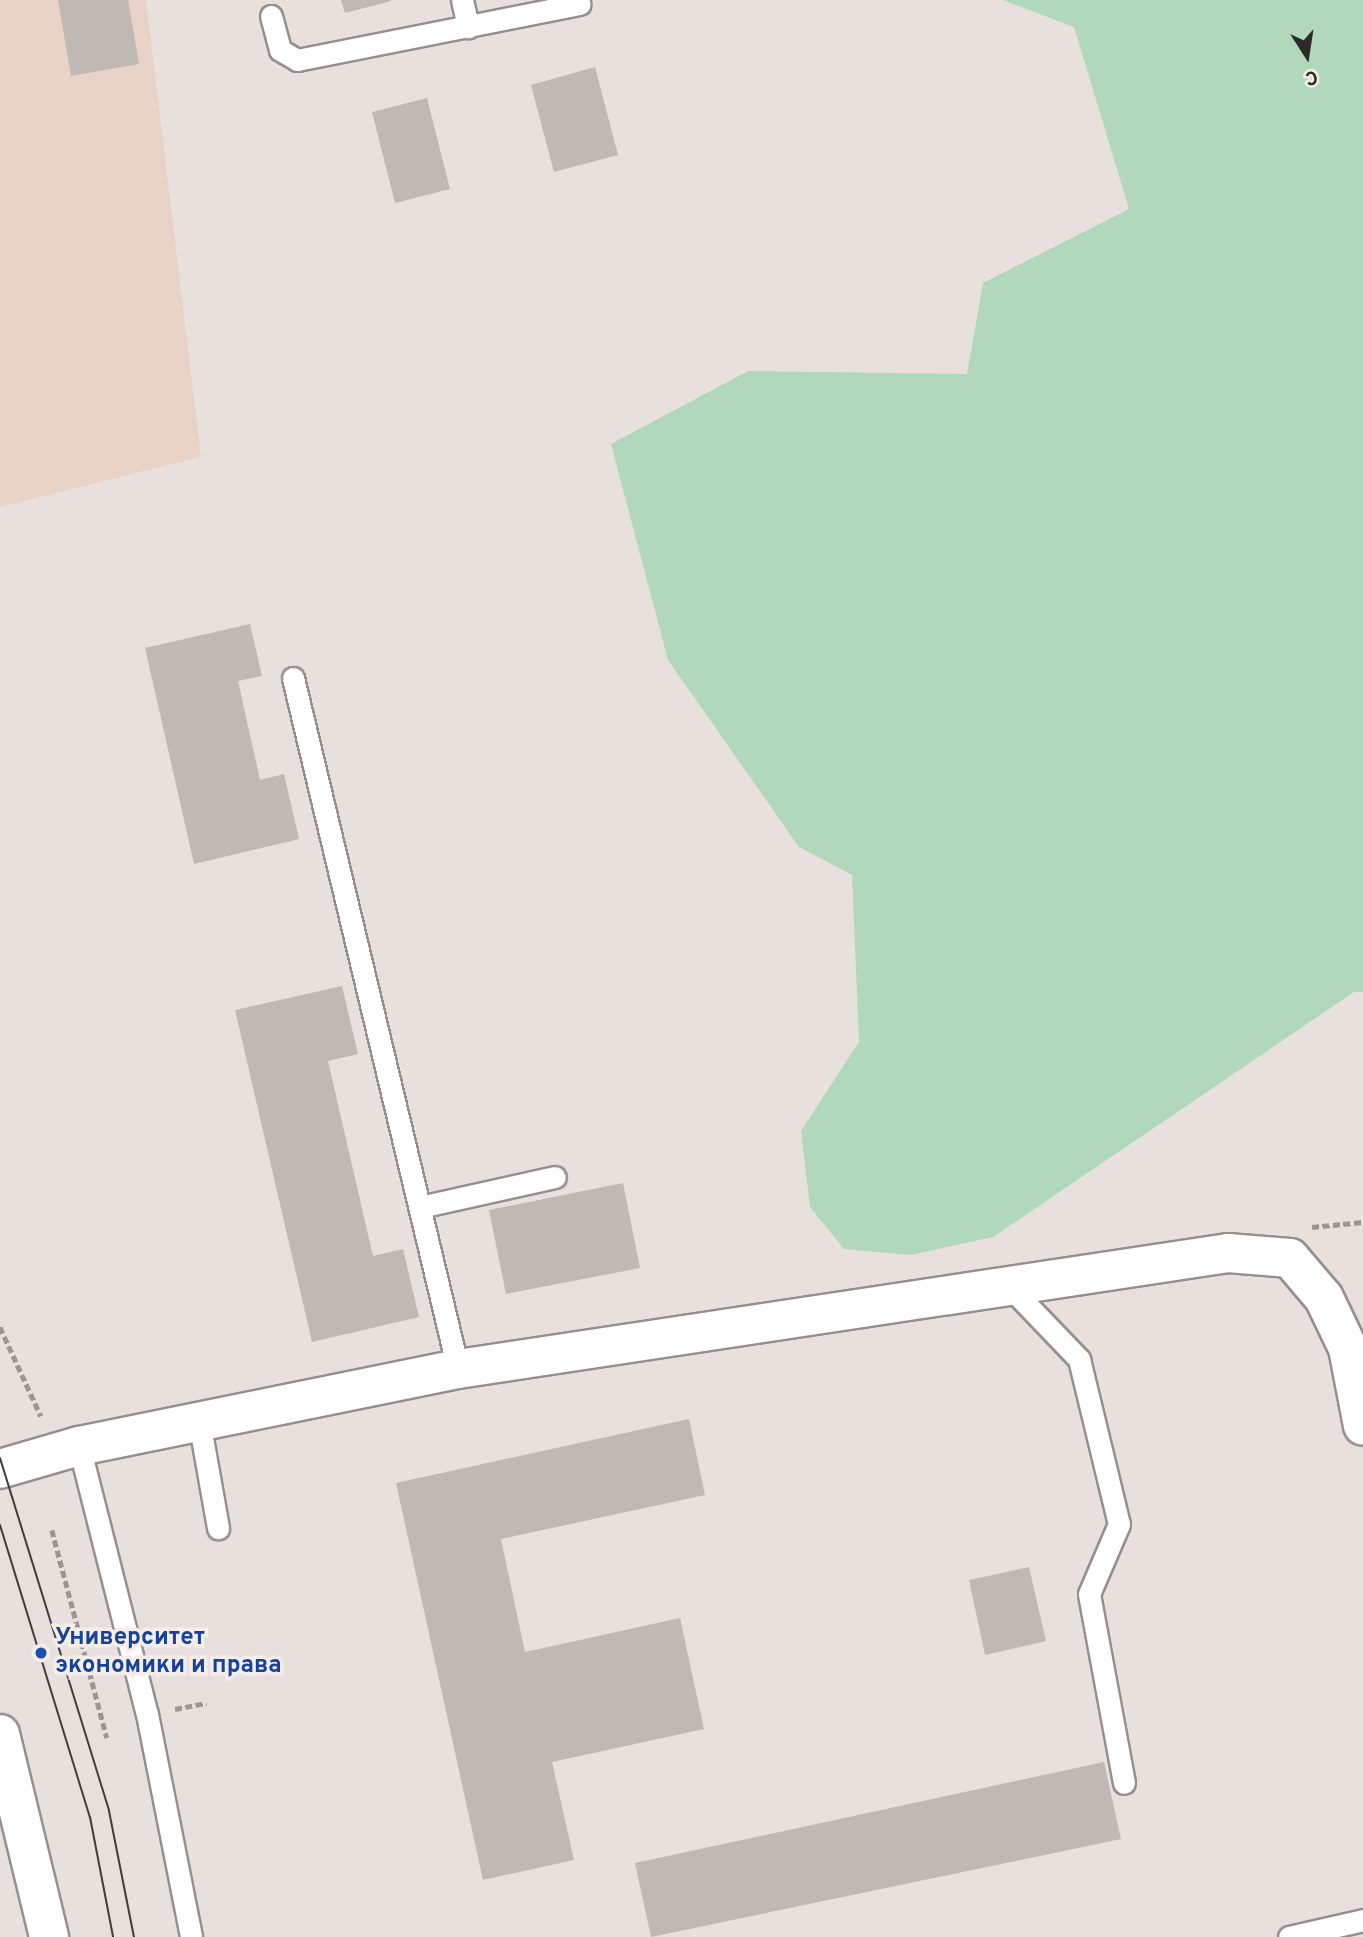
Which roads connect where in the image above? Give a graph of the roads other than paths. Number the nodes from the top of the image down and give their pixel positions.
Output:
1 (462, 0) edge
2 (580, 4) dead end
3 (271, 16) dead end
4 (468, 27) junction
5 (293, 678) dead end
6 (555, 1177) dead end
7 (420, 1207) junction
8 (1008, 1285) junction
9 (458, 1370) junction
10 (199, 1421) junction
11 (1363, 1426) edge
12 (69, 1449) junction
13 (0, 1469) edge
14 (218, 1528) dead end
15 (0, 1734) edge
16 (1124, 1783) dead end
17 (1363, 1920) edge
18 (49, 1937) edge
19 (191, 1937) edge
20 (1289, 1937) edge

1 - 4 lane
2 - 4 lane
3 - 4 lane
5 - 7 lane
6 - 7 lane
7 - 9 lane
8 - 9 street
8 - 11 street
8 - 16 lane
9 - 10 street
10 - 12 street
10 - 14 lane
12 - 13 street
12 - 19 lane
15 - 18 street
17 - 20 lane

